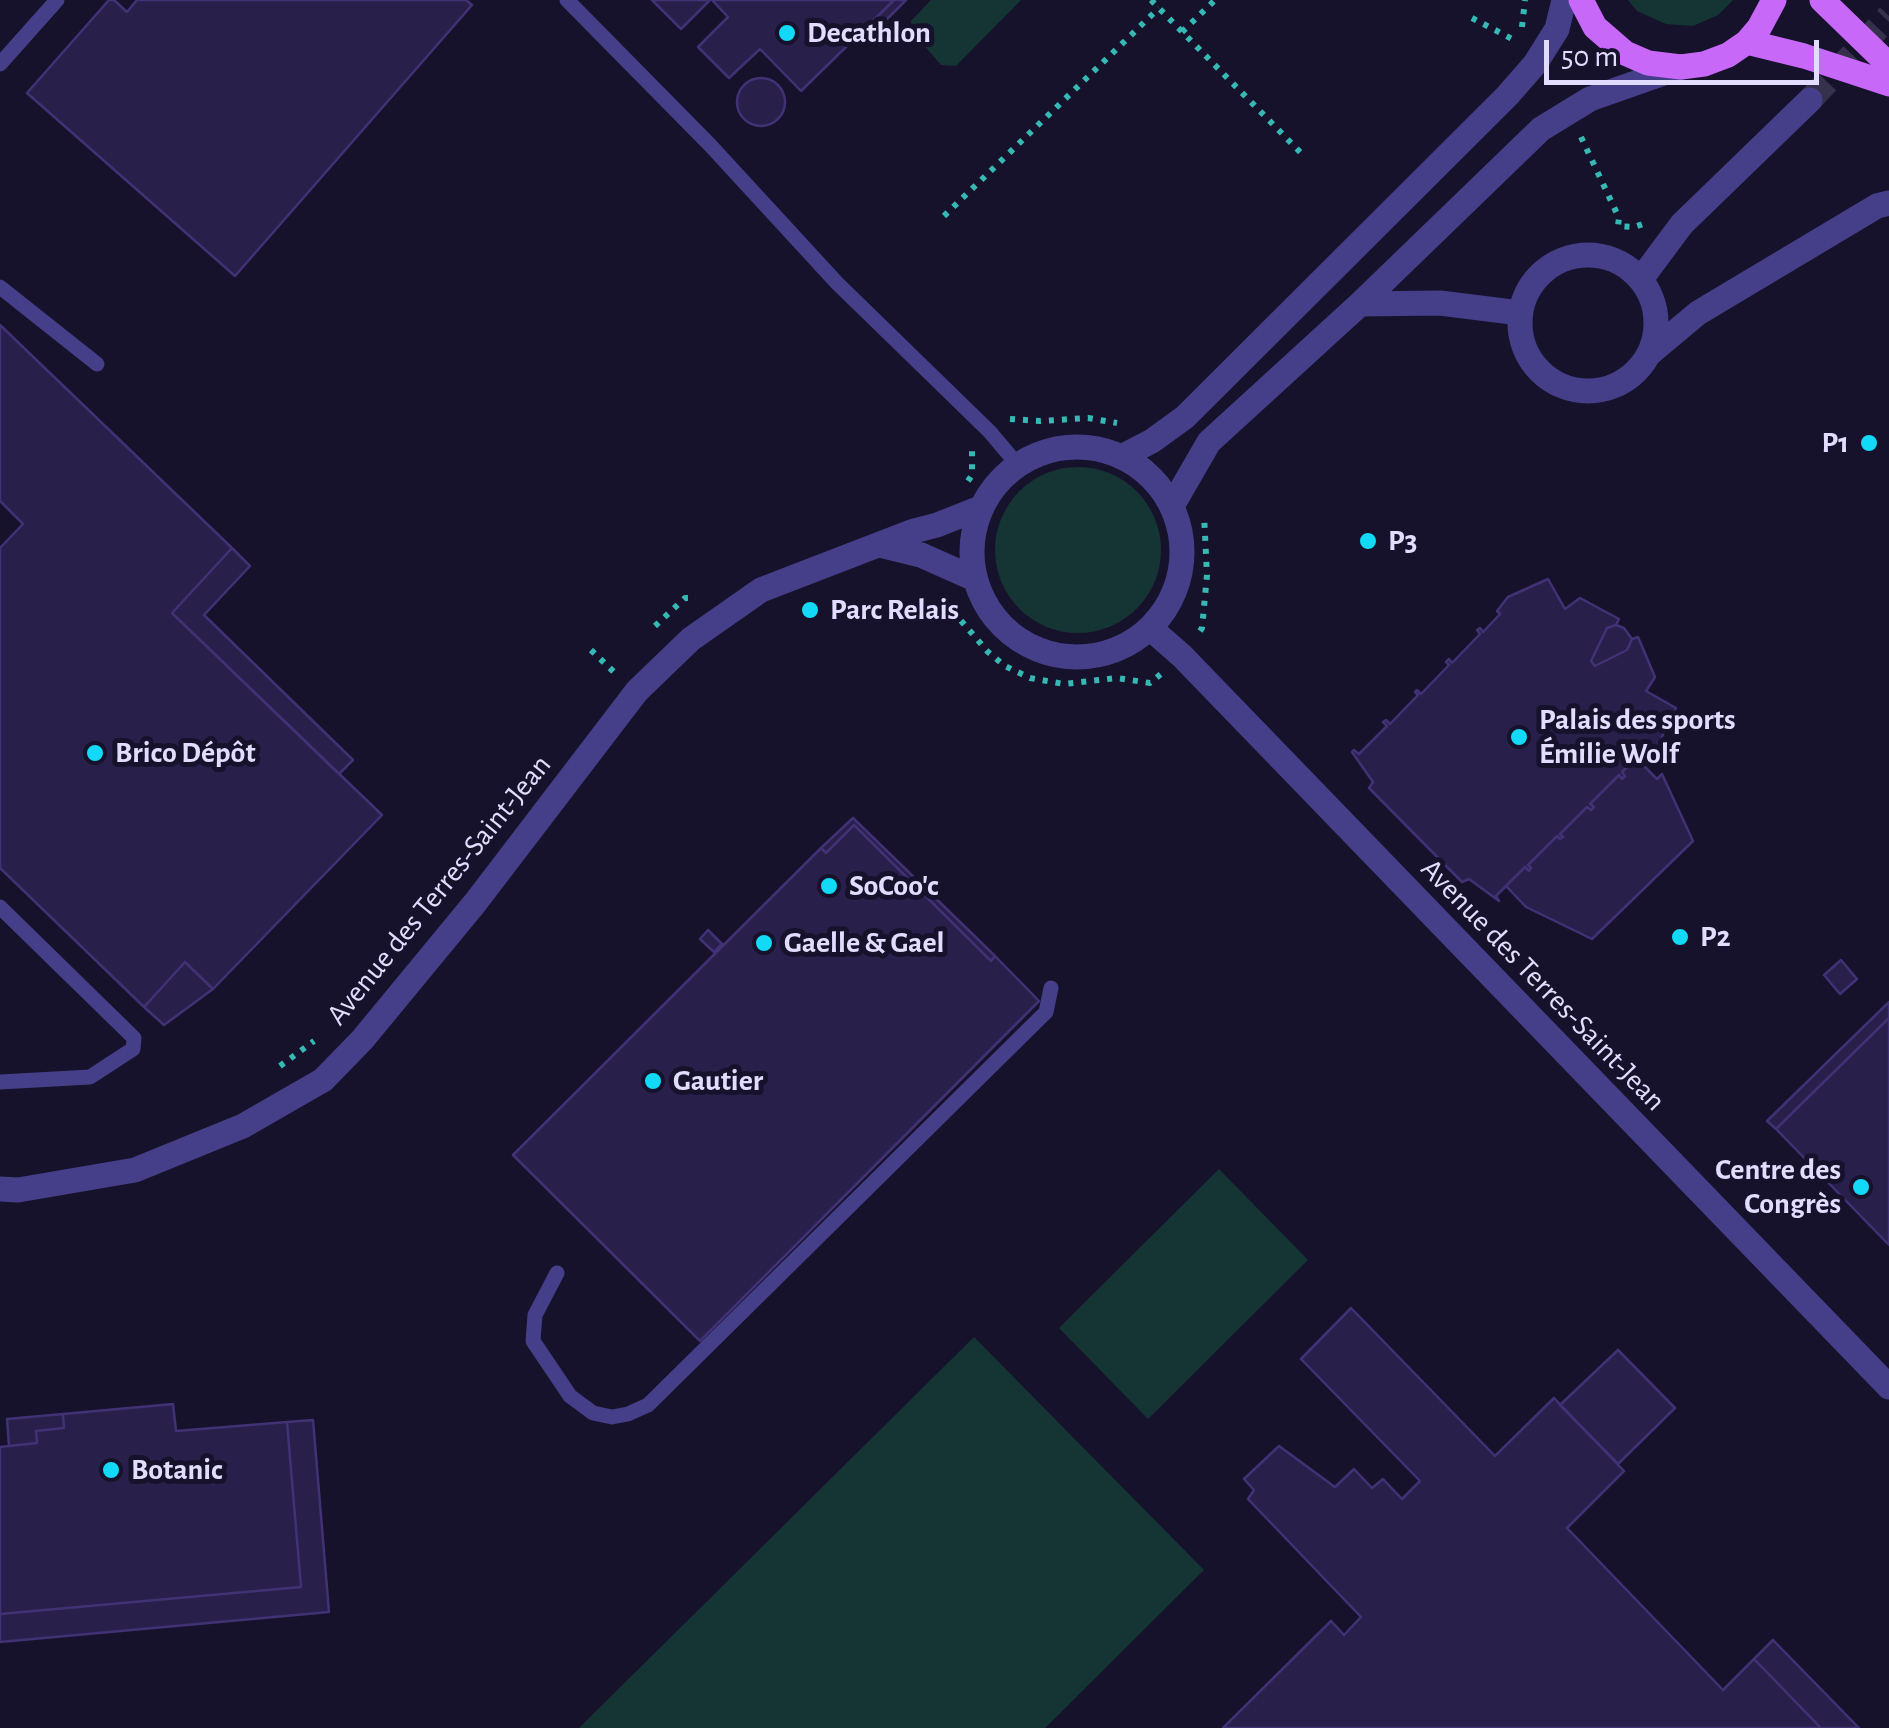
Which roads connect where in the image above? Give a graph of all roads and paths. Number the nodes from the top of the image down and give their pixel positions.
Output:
1 (57, 0) edge
2 (567, 0) edge
3 (1151, 0) edge
4 (1215, 0) edge
5 (1564, 0) edge
6 (1581, 0) edge
7 (1774, 0) edge
8 (1822, 0) edge
9 (1159, 8) junction
10 (1472, 18) dead end
11 (1182, 32) junction
12 (1520, 42) dead end
13 (1747, 42) junction
14 (0, 64) edge
15 (1889, 66) edge
16 (1681, 67) junction
17 (1889, 84) edge
18 (1810, 100) tunnel mouth
19 (1576, 128) dead end
20 (1304, 155) dead end
21 (1889, 203) edge
22 (944, 216) dead end
23 (1682, 224) junction
24 (1640, 279) junction
25 (0, 288) edge
26 (1360, 304) junction
27 (1520, 313) junction
28 (1649, 354) junction
29 (96, 364) dead end
30 (1122, 424) dead end
31 (990, 432) junction
32 (1122, 456) junction
33 (1018, 464) junction
34 (971, 499) junction
35 (1172, 506) junction
36 (1204, 511) dead end
37 (880, 546) junction
38 (974, 578) junction
39 (937, 593) dead end
40 (1150, 628) junction
41 (1182, 656) junction
42 (614, 672) dead end
43 (604, 685) dead end
44 (0, 906) edge
45 (1051, 988) dead end
46 (326, 1030) dead end
47 (272, 1072) dead end
48 (0, 1082) edge
49 (0, 1188) edge
50 (557, 1274) dead end
51 (1889, 1387) edge

1 - 14 lane
2 - 31 lane
3 - 9 path
4 - 11 path
5 - 32 street
6 - 16 main road
7 - 13 main road
8 - 15 main road
9 - 11 path
9 - 22 path
10 - 12 path
11 - 20 path
13 - 16 main road
13 - 17 main road
16 - 26 street
18 - 23 street
19 - 23 path
21 - 28 street
23 - 24 street
24 - 27 street
24 - 28 street
25 - 29 lane
26 - 27 street
26 - 35 street
27 - 28 street
30 - 31 path
31 - 33 lane
31 - 34 path
32 - 33 street
32 - 35 street
33 - 34 street
34 - 37 street, Avenue des Terres-Saint-Jean
34 - 38 street
35 - 40 street
36 - 41 path
37 - 38 street
37 - 49 street, Avenue des Terres-Saint-Jean
38 - 40 street
39 - 41 path
40 - 41 street, Avenue des Terres-Saint-Jean
41 - 51 street, Avenue des Terres-Saint-Jean
42 - 43 path
44 - 48 lane
45 - 50 lane
46 - 47 path

